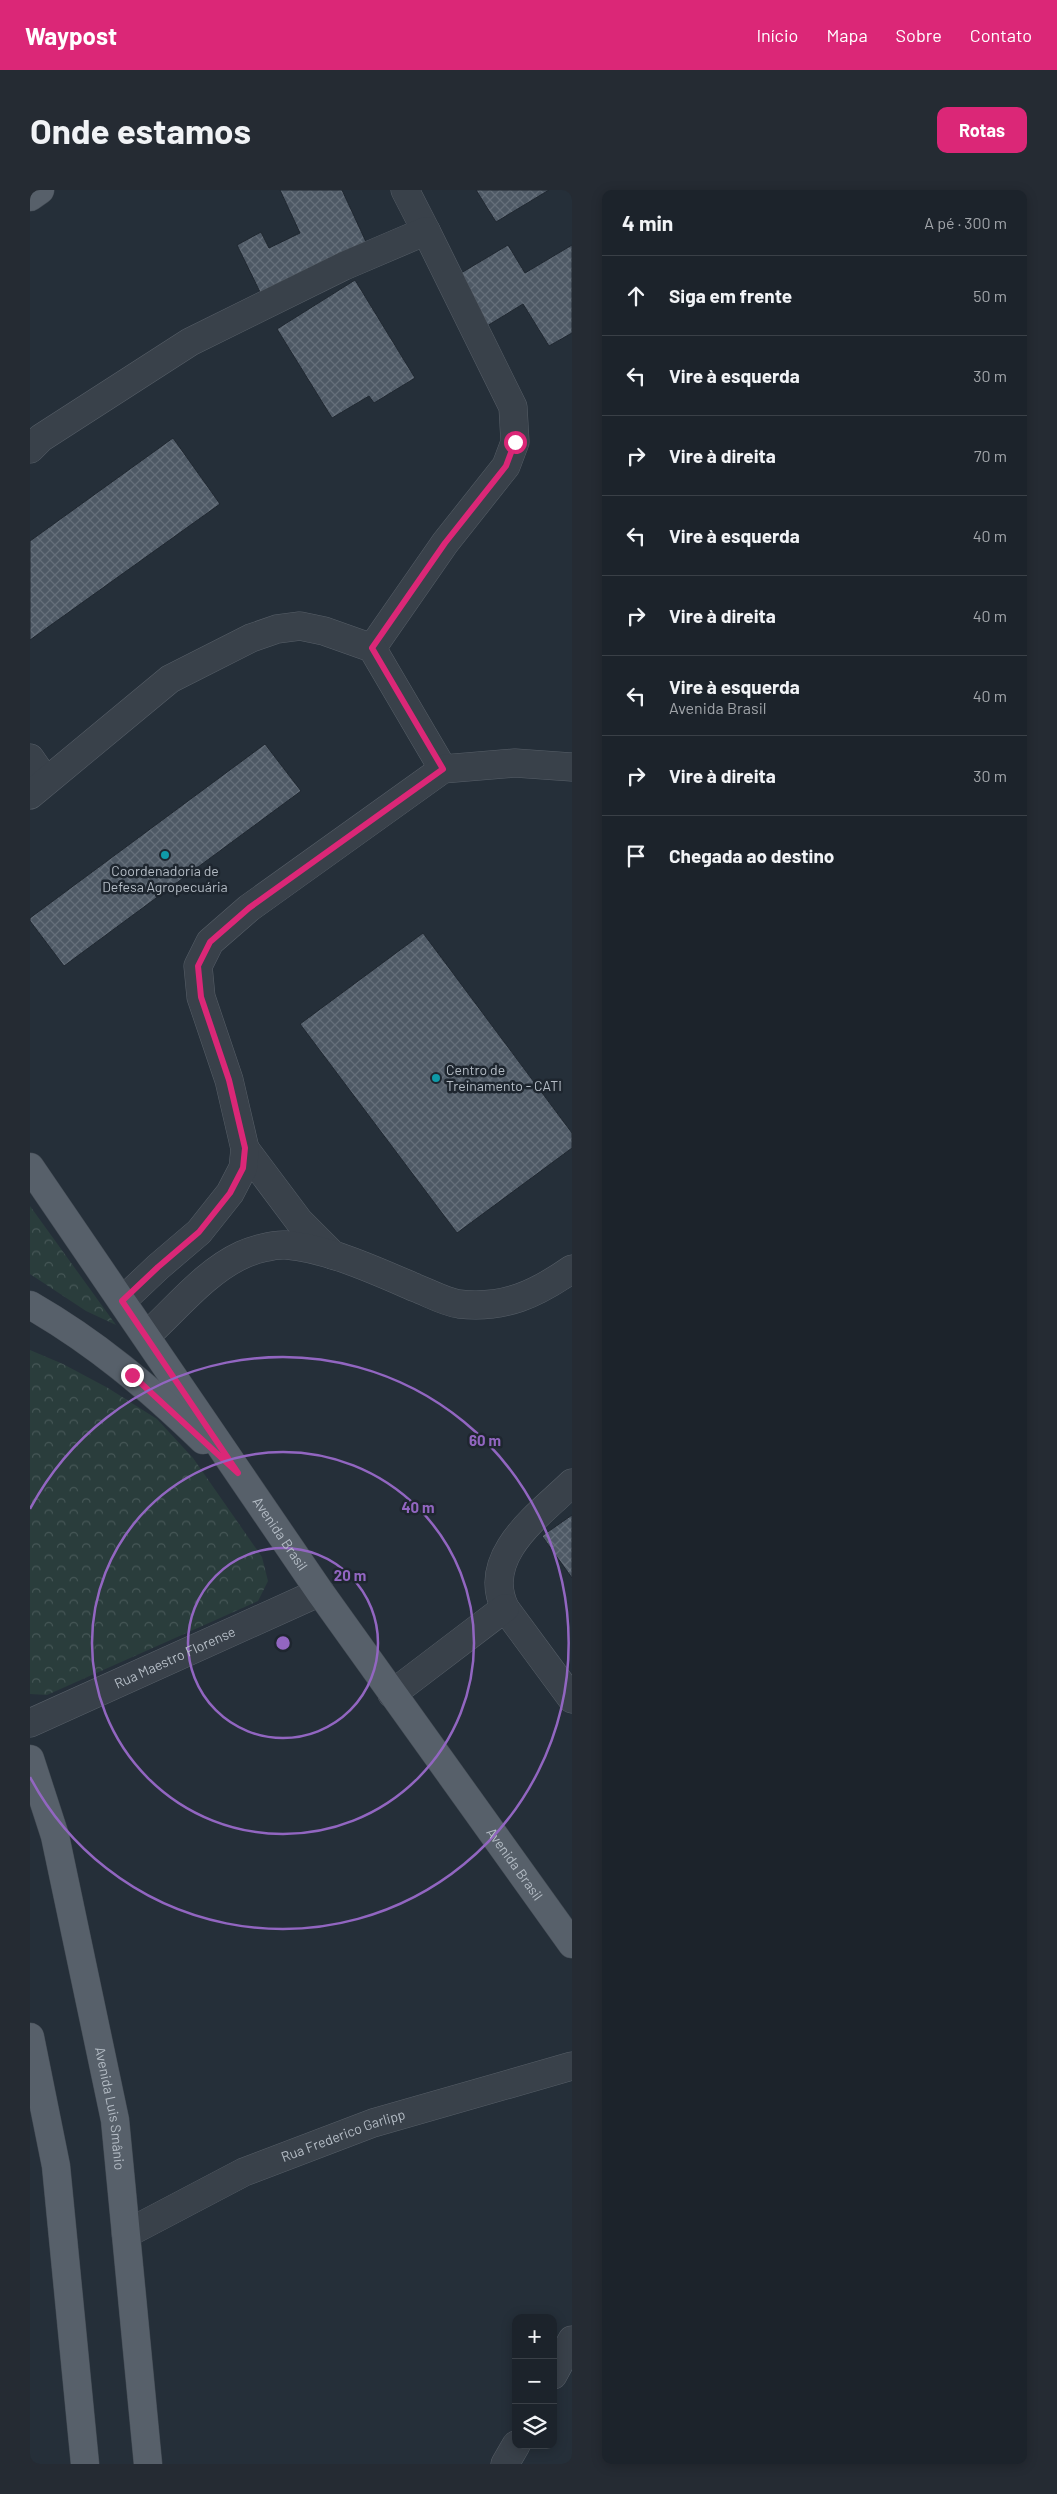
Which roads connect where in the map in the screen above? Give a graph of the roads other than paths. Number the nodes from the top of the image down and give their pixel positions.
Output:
1 (40, 190) edge
2 (405, 190) edge
3 (30, 197) edge
4 (426, 231) junction
5 (30, 449) edge
6 (372, 648) junction
7 (30, 758) edge
8 (572, 767) edge
9 (443, 769) junction
10 (38, 788) edge
11 (245, 1148) junction
12 (30, 1167) edge
13 (336, 1257) junction
14 (572, 1269) edge
15 (122, 1301) junction
16 (30, 1305) edge
17 (146, 1336) junction
18 (238, 1473) junction
19 (572, 1483) edge
20 (320, 1592) junction
21 (505, 1608) junction
22 (392, 1694) junction
23 (572, 1699) edge
24 (30, 1723) edge
25 (30, 1759) edge
26 (572, 1944) edge
27 (30, 2037) edge
28 (572, 2066) edge
29 (126, 2234) junction
30 (572, 2340) edge
31 (557, 2368) edge
32 (514, 2449) edge
33 (85, 2464) edge
34 (148, 2464) edge
35 (505, 2464) edge

1 - 3 main road
2 - 4 street
4 - 5 street
4 - 6 street
6 - 9 street
6 - 10 street
7 - 10 street
8 - 9 street
9 - 11 street
11 - 13 street
11 - 15 street
12 - 15 main road, Avenida Brasil
13 - 14 street
13 - 17 street
15 - 17 main road, Avenida Brasil
16 - 18 main road
17 - 18 main road, Avenida Brasil
18 - 20 main road, Avenida Brasil
19 - 21 street
20 - 22 main road, Avenida Brasil
20 - 24 street, Rua Maestro Florense
21 - 22 street
21 - 23 street
22 - 26 main road, Avenida Brasil
25 - 29 main road, Avenida Luis Smânio
27 - 33 main road
28 - 29 street, Rua Frederico Garlipp
29 - 34 main road, Avenida Luis Smânio
30 - 31 street
32 - 35 street

